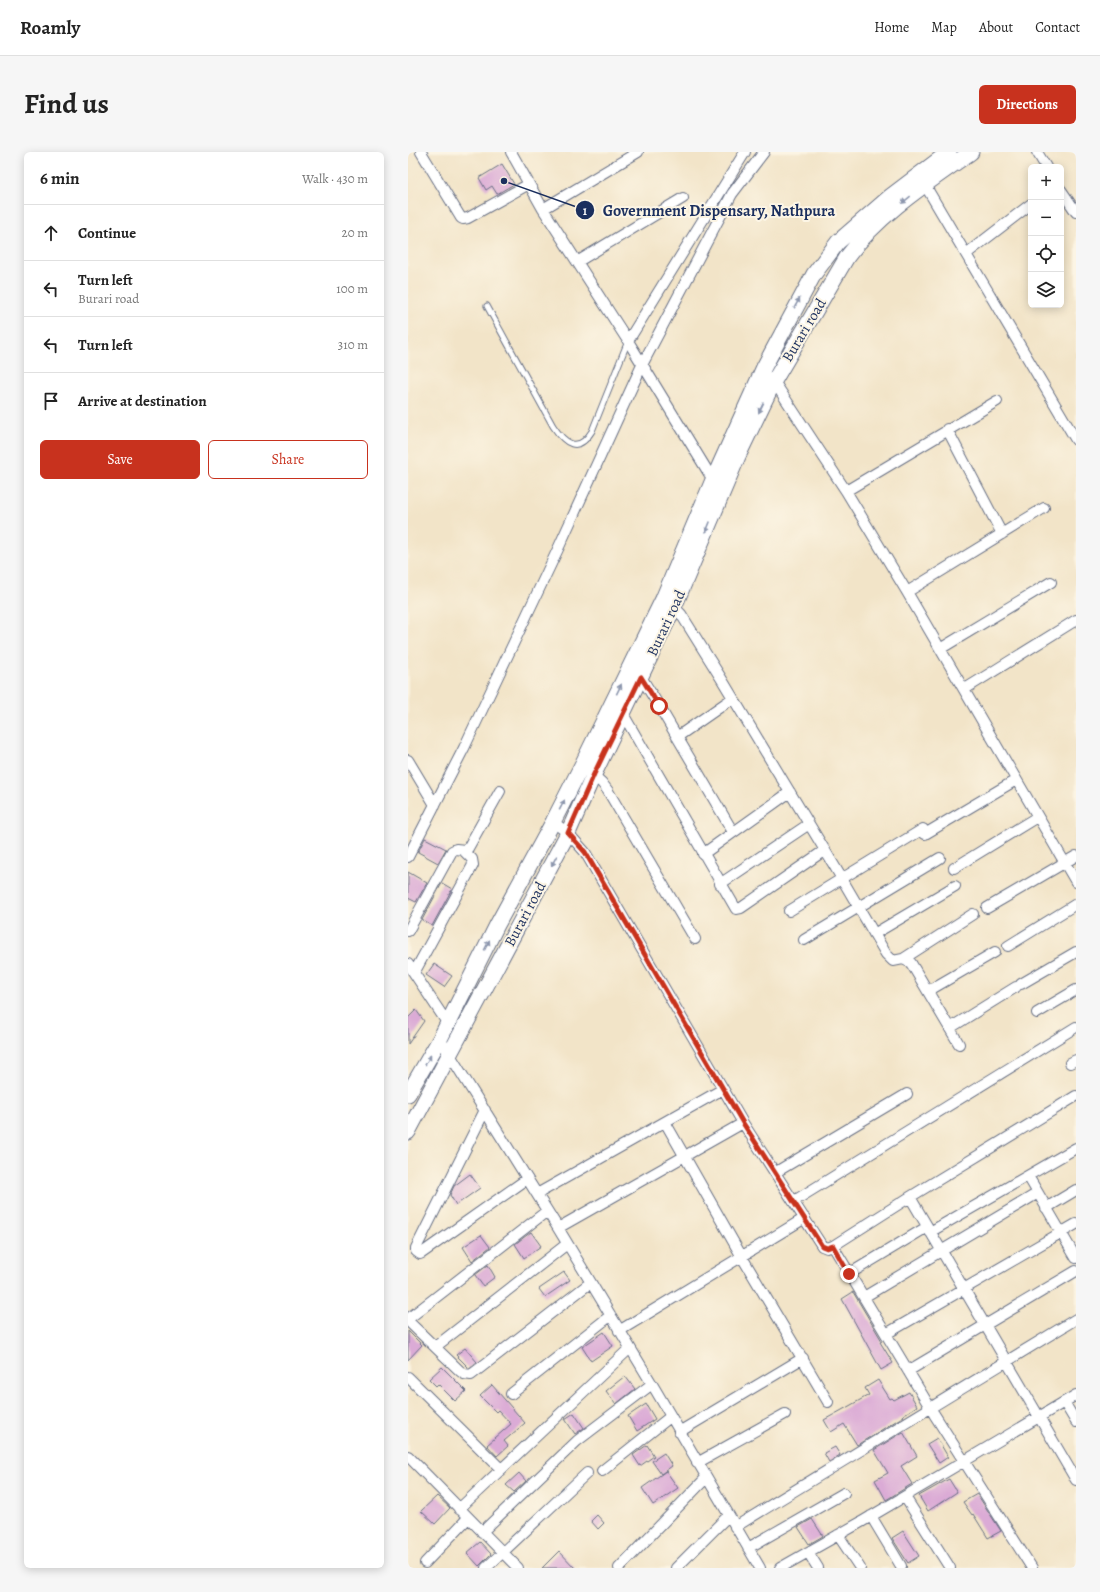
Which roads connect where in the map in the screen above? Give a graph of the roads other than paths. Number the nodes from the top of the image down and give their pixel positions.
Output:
1 (421, 152) edge
2 (511, 152) edge
3 (638, 152) edge
4 (745, 152) edge
5 (764, 152) edge
6 (949, 152) edge
7 (971, 152) edge
8 (1037, 152) edge
9 (1044, 164) edge
10 (922, 180) junction
11 (529, 184) junction
12 (1064, 194) edge
13 (683, 198) dead end
14 (1028, 206) edge
15 (543, 209) junction
16 (1076, 212) edge
17 (966, 254) junction
18 (577, 262) junction
19 (488, 306) dead end
20 (630, 344) junction
21 (640, 362) junction
22 (764, 367) junction
23 (774, 381) junction
24 (997, 401) dead end
25 (1076, 421) edge
26 (1067, 426) junction
27 (947, 430) junction
28 (1076, 440) edge
29 (719, 483) junction
30 (846, 491) junction
31 (1044, 508) dead end
32 (1002, 534) junction
33 (1051, 582) dead end
34 (907, 592) junction
35 (669, 603) junction
36 (1076, 620) edge
37 (940, 650) junction
38 (641, 677) junction
39 (965, 689) junction
40 (733, 698) junction
41 (623, 714) junction
42 (677, 737) junction
43 (408, 760) edge
44 (582, 765) junction
45 (594, 774) junction
46 (1016, 780) junction
47 (500, 791) dead end
48 (790, 792) junction
49 (435, 805) junction
50 (1037, 817) junction
51 (553, 822) junction
52 (809, 824) junction
53 (733, 832) junction
54 (568, 833) junction
55 (463, 850) junction
56 (825, 850) junction
57 (703, 854) junction
58 (1076, 856) edge
59 (408, 857) edge
60 (940, 858) dead end
61 (1065, 863) junction
62 (954, 868) dead end
63 (842, 878) junction
64 (1076, 882) edge
65 (720, 884) junction
66 (955, 886) dead end
67 (1076, 904) edge
68 (858, 908) junction
69 (987, 908) dead end
70 (789, 911) dead end
71 (974, 914) dead end
72 (408, 931) edge
73 (874, 934) junction
74 (695, 939) dead end
75 (804, 940) dead end
76 (1008, 946) dead end
77 (995, 952) dead end
78 (1076, 952) edge
79 (903, 959) junction
80 (408, 964) edge
81 (414, 973) junction
82 (1076, 990) edge
83 (928, 991) junction
84 (1037, 1013) dead end
85 (448, 1024) junction
86 (1076, 1027) edge
87 (950, 1028) junction
88 (440, 1039) junction
89 (959, 1044) dead end
90 (451, 1054) junction
91 (723, 1089) junction
92 (408, 1094) edge
93 (907, 1094) dead end
94 (1076, 1096) edge
95 (485, 1110) junction
96 (665, 1122) junction
97 (743, 1123) junction
98 (408, 1132) edge
99 (1076, 1148) edge
100 (685, 1156) junction
101 (776, 1172) junction
102 (1028, 1176) junction
103 (527, 1178) junction
104 (1076, 1190) edge
105 (1038, 1193) junction
106 (537, 1194) junction
107 (910, 1197) junction
108 (794, 1201) junction
109 (1046, 1208) junction
110 (547, 1211) junction
111 (805, 1218) junction
112 (1076, 1224) edge
113 (558, 1228) junction
114 (929, 1229) junction
115 (1061, 1232) junction
116 (567, 1244) junction
117 (833, 1246) junction
118 (942, 1251) junction
119 (742, 1256) junction
120 (1076, 1258) edge
121 (1076, 1271) edge
122 (849, 1274) junction
123 (590, 1283) junction
124 (964, 1289) junction
125 (864, 1297) junction
126 (610, 1316) junction
127 (408, 1320) edge
128 (1076, 1320) edge
129 (985, 1326) junction
130 (619, 1331) junction
131 (886, 1334) junction
132 (435, 1347) junction
133 (629, 1349) junction
134 (802, 1358) junction
135 (1006, 1362) junction
136 (908, 1371) junction
137 (408, 1377) edge
138 (652, 1384) junction
139 (511, 1394) dead end
140 (1076, 1395) edge
141 (828, 1402) dead end
142 (1064, 1402) junction
143 (931, 1409) junction
144 (785, 1414) dead end
145 (670, 1417) junction
146 (1038, 1417) junction
147 (1076, 1422) edge
148 (678, 1432) junction
149 (408, 1456) edge
150 (964, 1460) junction
151 (697, 1463) junction
152 (502, 1469) junction
153 (602, 1471) dead end
154 (587, 1473) dead end
155 (706, 1478) junction
156 (1076, 1480) edge
157 (844, 1493) dead end
158 (905, 1496) junction
159 (459, 1509) junction
160 (728, 1516) junction
161 (871, 1516) junction
162 (468, 1518) junction
163 (735, 1527) junction
164 (482, 1532) junction
165 (838, 1535) junction
166 (748, 1548) junction
167 (808, 1552) junction
168 (502, 1553) junction
169 (424, 1563) dead end
170 (901, 1566) dead end
171 (486, 1568) edge
172 (518, 1568) edge
173 (619, 1568) edge
174 (676, 1568) edge
175 (760, 1568) edge
176 (780, 1568) edge
177 (818, 1568) edge
178 (860, 1568) edge
179 (950, 1568) edge
180 (1032, 1568) edge

1 - 11 street
2 - 11 street
3 - 15 street
4 - 20 street
5 - 21 street
6 - 10 main road, Burari road
7 - 10 main road, Burari road
8 - 9 street
10 - 17 street
22 -> 10 main road, Burari road
10 -> 23 main road, Burari road
11 - 15 street
12 - 16 street
13 - 18 street
14 - 17 street
15 - 18 street
17 - 26 street
18 - 20 street
19 - 20 lane
20 - 21 street
21 - 29 street
21 - 49 street
22 - 23 street
22 - 29 main road, Burari road
23 -> 29 main road, Burari road
23 - 30 street
24 - 27 street
25 - 26 street
26 - 28 street
27 - 30 street
27 - 32 street
29 - 35 main road, Burari road
30 - 34 street
31 - 32 street
32 - 34 street
33 - 37 street
34 - 37 street
35 - 38 main road, Burari road
35 - 40 street
44 -> 35 main road, Burari road
36 - 39 street
37 - 39 street
38 - 41 main road, Burari road
38 - 42 street
39 - 46 street
40 - 42 street
40 - 48 street
41 - 45 main road, Burari road
41 - 57 street
42 - 53 street
43 - 49 street
44 - 45 street
51 -> 44 main road, Burari road
45 - 54 main road, Burari road
45 - 74 street
46 - 50 street
46 - 63 street
47 - 55 street
48 - 52 street
48 - 53 street
49 - 59 street
50 - 61 street
50 - 62 street
51 - 54 street
85 -> 51 main road, Burari road
52 - 56 street
52 - 65 street
53 - 57 street
54 -> 90 main road, Burari road
54 - 91 street
55 - 72 street
55 - 81 street
56 - 63 street
56 - 65 street
57 - 65 street
58 - 61 street
60 - 68 street
61 - 64 street
61 - 69 street
63 - 68 street
63 - 70 street
66 - 73 street
67 - 76 street
68 - 73 street
68 - 75 street
71 - 79 street
73 - 79 street
77 - 83 street
78 - 87 street
79 - 83 street
80 - 81 street
81 - 85 street
82 - 84 street
83 - 87 street
85 - 88 main road, Burari road
86 - 108 street
87 - 89 street
88 - 90 street
92 -> 88 main road, Burari road
90 - 95 street
90 - 98 main road, Burari road
91 - 96 street
91 - 97 street
93 - 101 street
94 - 107 street
95 - 103 street
95 - 103 street
96 - 100 street
96 - 106 street
97 - 100 street
97 - 101 street
99 - 102 street
100 - 113 street
100 - 119 street
101 - 108 street
102 - 105 street
102 - 114 street
103 - 106 street
104 - 109 street
105 - 109 street
105 - 118 street
106 - 110 street
107 - 114 street
107 - 117 street
108 - 111 street
109 - 115 street
110 - 113 street
110 - 127 street
111 - 117 street
111 - 119 street
112 - 115 street
113 - 116 street
114 - 118 street
114 - 122 street
115 - 120 street
115 - 124 street
116 - 123 street
116 - 132 street
117 - 122 street
118 - 124 street
118 - 125 street
119 - 130 street
119 - 134 street
121 - 129 street
122 - 125 street
123 - 126 street
123 - 132 street
124 - 129 street
124 - 131 street
125 - 131 street
126 - 130 street
126 - 139 street
127 - 132 street
128 - 135 street
129 - 135 street
129 - 136 street
130 - 133 street
131 - 136 street
133 - 138 street
133 - 152 street
134 - 141 street
134 - 148 street
135 - 143 street
135 - 146 street
136 - 143 street
137 - 152 street
138 - 145 street
138 - 164 street
140 - 142 street
142 - 146 street
142 - 147 street
143 - 150 street
143 - 163 street
144 - 151 street
145 - 148 street
145 - 153 street
146 - 150 street
146 - 156 street
148 - 151 street
149 - 159 street
150 - 158 street
150 - 180 street
151 - 155 street
152 - 159 street
154 - 168 street
155 - 160 street
155 - 173 street
157 - 166 street
158 - 161 street
158 - 179 street
159 - 162 street
160 - 163 street
160 - 174 street
161 - 165 street
161 - 170 street
162 - 164 street
162 - 169 street
163 - 166 street
164 - 168 street
165 - 167 street
165 - 178 street
166 - 175 street
167 - 176 street
167 - 177 street
168 - 171 street
168 - 172 street

